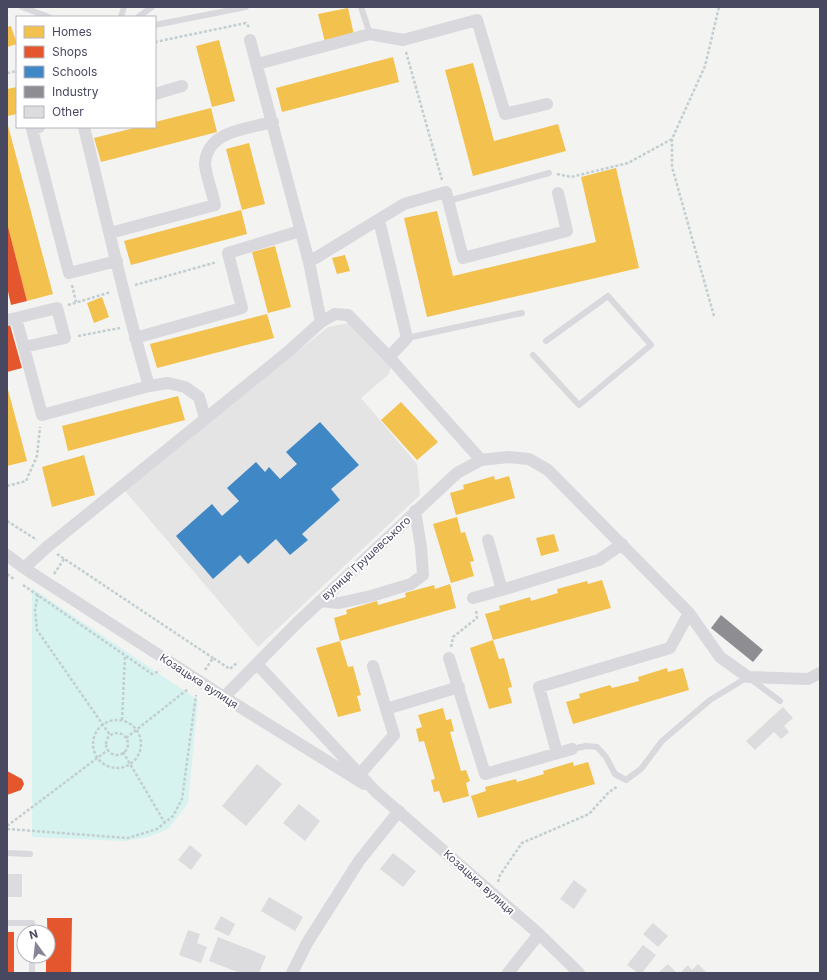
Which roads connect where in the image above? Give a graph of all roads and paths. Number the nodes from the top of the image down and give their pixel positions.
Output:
1 (22, 7) edge
2 (152, 7) edge
3 (246, 7) edge
4 (361, 7) edge
5 (719, 7) edge
6 (46, 16) edge
7 (139, 16) edge
8 (156, 25) edge
9 (250, 34) joint
10 (370, 34) junction
11 (403, 40) junction
12 (156, 42) edge
13 (257, 64) junction
14 (182, 86) dead end
15 (156, 94) edge
16 (548, 104) dead end
17 (273, 122) junction
18 (36, 128) edge
19 (84, 128) edge
20 (672, 139) junction
21 (548, 173) joint
22 (558, 193) dead end
23 (447, 197) junction
24 (379, 220) junction
25 (300, 231) junction
26 (110, 233) junction
27 (229, 258) junction
28 (117, 261) junction
29 (309, 262) junction
30 (122, 289) junction
31 (57, 308) junction
32 (522, 313) dead end
33 (714, 316) dead end
34 (12, 319) edge
35 (321, 322) junction
36 (131, 326) junction
37 (65, 338) junction
38 (135, 338) junction
39 (407, 338) junction
40 (546, 341) dead end
41 (24, 347) junction
42 (533, 355) dead end
43 (389, 357) junction
44 (149, 386) junction
45 (42, 414) junction
46 (205, 418) junction
47 (481, 460) junction
48 (7, 486) edge
49 (416, 511) junction
50 (7, 520) edge
51 (488, 540) dead end
52 (622, 544) junction
53 (47, 547) junction
54 (7, 555) edge
55 (24, 568) junction
56 (47, 583) junction
57 (502, 590) junction
58 (38, 595) junction
59 (473, 598) joint
60 (320, 601) junction
61 (689, 613) junction
62 (125, 655) junction
63 (213, 658) dead end
64 (450, 658) joint
65 (257, 664) junction
66 (373, 666) dead end
67 (164, 669) dead end
68 (820, 673) edge
69 (748, 677) junction
70 (198, 680) junction
71 (182, 684) dead end
72 (459, 687) junction
73 (188, 688) junction
74 (224, 697) junction
75 (780, 701) dead end
76 (386, 709) junction
77 (122, 720) junction
78 (104, 723) junction
79 (136, 730) junction
80 (110, 735) junction
81 (126, 738) junction
82 (572, 749) joint
83 (108, 750) junction
84 (123, 752) junction
85 (557, 753) junction
86 (98, 758) junction
87 (130, 764) junction
88 (360, 774) junction
89 (626, 780) junction
90 (376, 792) junction
91 (399, 811) junction
92 (165, 823) junction
93 (7, 826) edge
94 (7, 830) edge
95 (7, 853) edge
96 (30, 854) dead end
97 (493, 894) junction
98 (7, 923) edge
99 (32, 924) edge
100 (539, 934) junction
101 (292, 973) edge
102 (508, 973) edge
103 (579, 973) edge

1 - 6 lane
2 - 7 lane
3 - 8 lane
4 - 10 lane
5 - 20 path
9 - 12 path
9 - 13 street
10 - 11 street
10 - 13 street
11 - 16 street
11 - 23 path
13 - 17 street
14 - 15 street
17 - 25 street
17 - 26 street
18 - 28 street
19 - 26 street
20 - 21 path
20 - 33 path
21 - 23 lane
22 - 23 street
23 - 24 street
24 - 29 street
24 - 39 street
25 - 27 street
25 - 29 street
26 - 28 street
27 - 30 path
27 - 38 street
28 - 30 street
29 - 35 street
30 - 31 path
30 - 36 street
31 - 34 street
31 - 37 street
32 - 39 lane
34 - 41 street
35 - 43 street
35 - 46 street
36 - 37 path
36 - 38 street
37 - 41 street
38 - 44 street
39 - 43 street
40 - 42 lane
41 - 45 street
43 - 47 street
44 - 45 street
44 - 46 street
45 - 48 path
46 - 53 street
47 - 49 street, вулиця Грушевського
47 - 52 street
49 - 60 street, вулиця Грушевського
49 - 60 street
50 - 53 path
51 - 57 street
52 - 57 street
52 - 61 street
53 - 55 street
53 - 63 path
54 - 55 street, Козацька вулиця
55 - 56 street, Козацька вулиця
56 - 58 path
56 - 70 street, Козацька вулиця
57 - 59 street
58 - 62 path
58 - 78 path
59 - 64 path
60 - 65 street, вулиця Грушевського
61 - 69 street
61 - 85 street
62 - 67 path
62 - 77 path
64 - 72 street
65 - 74 street, вулиця Грушевського
65 - 88 street, Козацька вулиця
66 - 76 street
68 - 69 street
69 - 75 lane
69 - 89 lane
70 - 73 path
70 - 74 street, Козацька вулиця
71 - 73 path
72 - 76 street
72 - 85 street
73 - 79 path
73 - 92 path
74 - 90 street, Козацька вулиця
76 - 88 street
77 - 78 path
77 - 79 path
78 - 80 path
78 - 86 path
79 - 81 path
79 - 87 path
80 - 81 path
80 - 83 path
81 - 84 path
82 - 85 street
82 - 89 lane
83 - 84 path
83 - 86 path
84 - 87 path
86 - 87 path
86 - 93 path
87 - 92 path
88 - 90 street, Козацька вулиця
89 - 97 path
90 - 91 street, Козацька вулиця
91 - 97 street, Козацька вулиця
91 - 101 street
92 - 94 path
95 - 96 lane
97 - 100 street, Козацька вулиця
98 - 99 lane
100 - 102 street
100 - 103 street, Козацька вулиця

